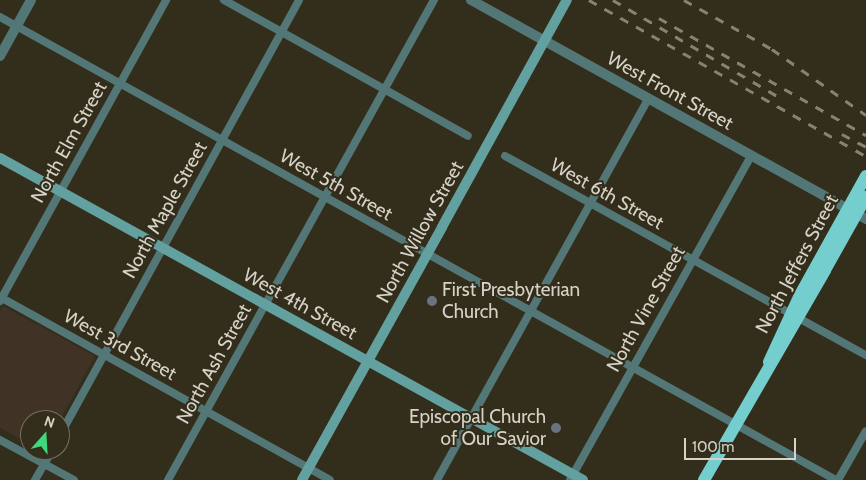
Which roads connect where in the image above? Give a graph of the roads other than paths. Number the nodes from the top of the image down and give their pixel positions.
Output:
1 (31, 0) edge
2 (166, 0) edge
3 (224, 0) edge
4 (298, 0) edge
5 (434, 0) edge
6 (471, 0) edge
7 (567, 0) edge
8 (0, 16) edge
9 (17, 26) junction
10 (281, 32) junction
11 (542, 40) junction
12 (0, 56) edge
13 (519, 83) dead end
14 (120, 84) junction
15 (384, 89) junction
16 (648, 99) junction
17 (468, 136) dead end
18 (222, 140) junction
19 (752, 155) junction
20 (505, 156) dead end
21 (0, 158) edge
22 (866, 176) edge
23 (60, 191) junction
24 (324, 196) junction
25 (866, 197) edge
26 (589, 203) junction
27 (866, 219) edge
28 (162, 248) junction
29 (428, 254) junction
30 (692, 259) junction
31 (804, 298) junction
32 (1, 299) edge
33 (265, 305) junction
34 (531, 311) junction
35 (795, 315) junction
36 (104, 355) junction
37 (866, 355) edge
38 (368, 361) junction
39 (633, 368) junction
40 (207, 411) junction
41 (70, 417) edge
42 (471, 418) junction
43 (736, 424) junction
44 (866, 431) edge
45 (0, 440) edge
46 (46, 460) edge
47 (44, 464) junction
48 (308, 468) junction
49 (576, 478) edge
50 (35, 480) edge
51 (74, 480) edge
52 (168, 480) edge
53 (302, 480) edge
54 (330, 480) edge
55 (437, 480) edge
56 (704, 480) edge
57 (837, 480) edge

1 - 9 street
2 - 14 street, North Elm Street
3 - 10 street
4 - 10 street, North Maple Street
5 - 15 street, North Ash Street
6 - 11 street, West Front Street
7 - 29 main road, North Willow Street, bridge
8 - 9 street, West 5th Street
9 - 12 street
9 - 14 street, West 5th Street
10 - 15 street
10 - 18 street, North Maple Street
11 - 13 street
11 - 16 street, West Front Street
14 - 18 street, West 5th Street
14 - 23 street, North Elm Street
15 - 17 street
15 - 24 street, North Ash Street
16 - 19 street, West Front Street
16 - 26 street
18 - 24 street, West 5th Street
18 - 28 street, North Maple Street
19 - 27 street, West Front Street
19 - 30 street, North Vine Street
20 - 26 street, West 6th Street
21 - 23 main road, West 4th Street
22 - 31 highway, North Jeffers Street, bridge
23 - 28 main road, West 4th Street
23 - 32 street, North Elm Street
24 - 29 street, West 5th Street
24 - 33 street, North Ash Street
25 - 31 highway, North Jeffers Street, bridge
26 - 30 street, West 6th Street
26 - 34 street
28 - 33 main road, West 4th Street
28 - 36 street, North Maple Street
29 - 34 street, West 5th Street
29 - 38 main road, North Willow Street
30 - 35 street, West 6th Street
30 - 39 street, North Vine Street
31 - 35 highway, North Jeffers Street
32 - 36 street, West 3rd Street
33 - 38 main road, West 4th Street
33 - 40 street, North Ash Street
34 - 39 street, West 5th Street
34 - 42 street
35 - 37 street, West 6th Street
35 - 43 highway, North Jeffers Street
36 - 40 street, West 3rd Street
36 - 41 street, North Maple Street
38 - 42 main road, West 4th Street
38 - 48 main road, North Willow Street
39 - 43 street, West 5th Street
39 - 49 street, North Vine Street
40 - 48 street, West 3rd Street
40 - 52 street, North Ash Street
42 - 49 main road, West 4th Street
42 - 55 street
43 - 56 highway, North Jeffers Street
43 - 57 street, West 5th Street
44 - 57 street
45 - 47 street
46 - 47 street
47 - 50 street
47 - 51 street
48 - 53 main road, North Willow Street
48 - 54 street, West 3rd Street

